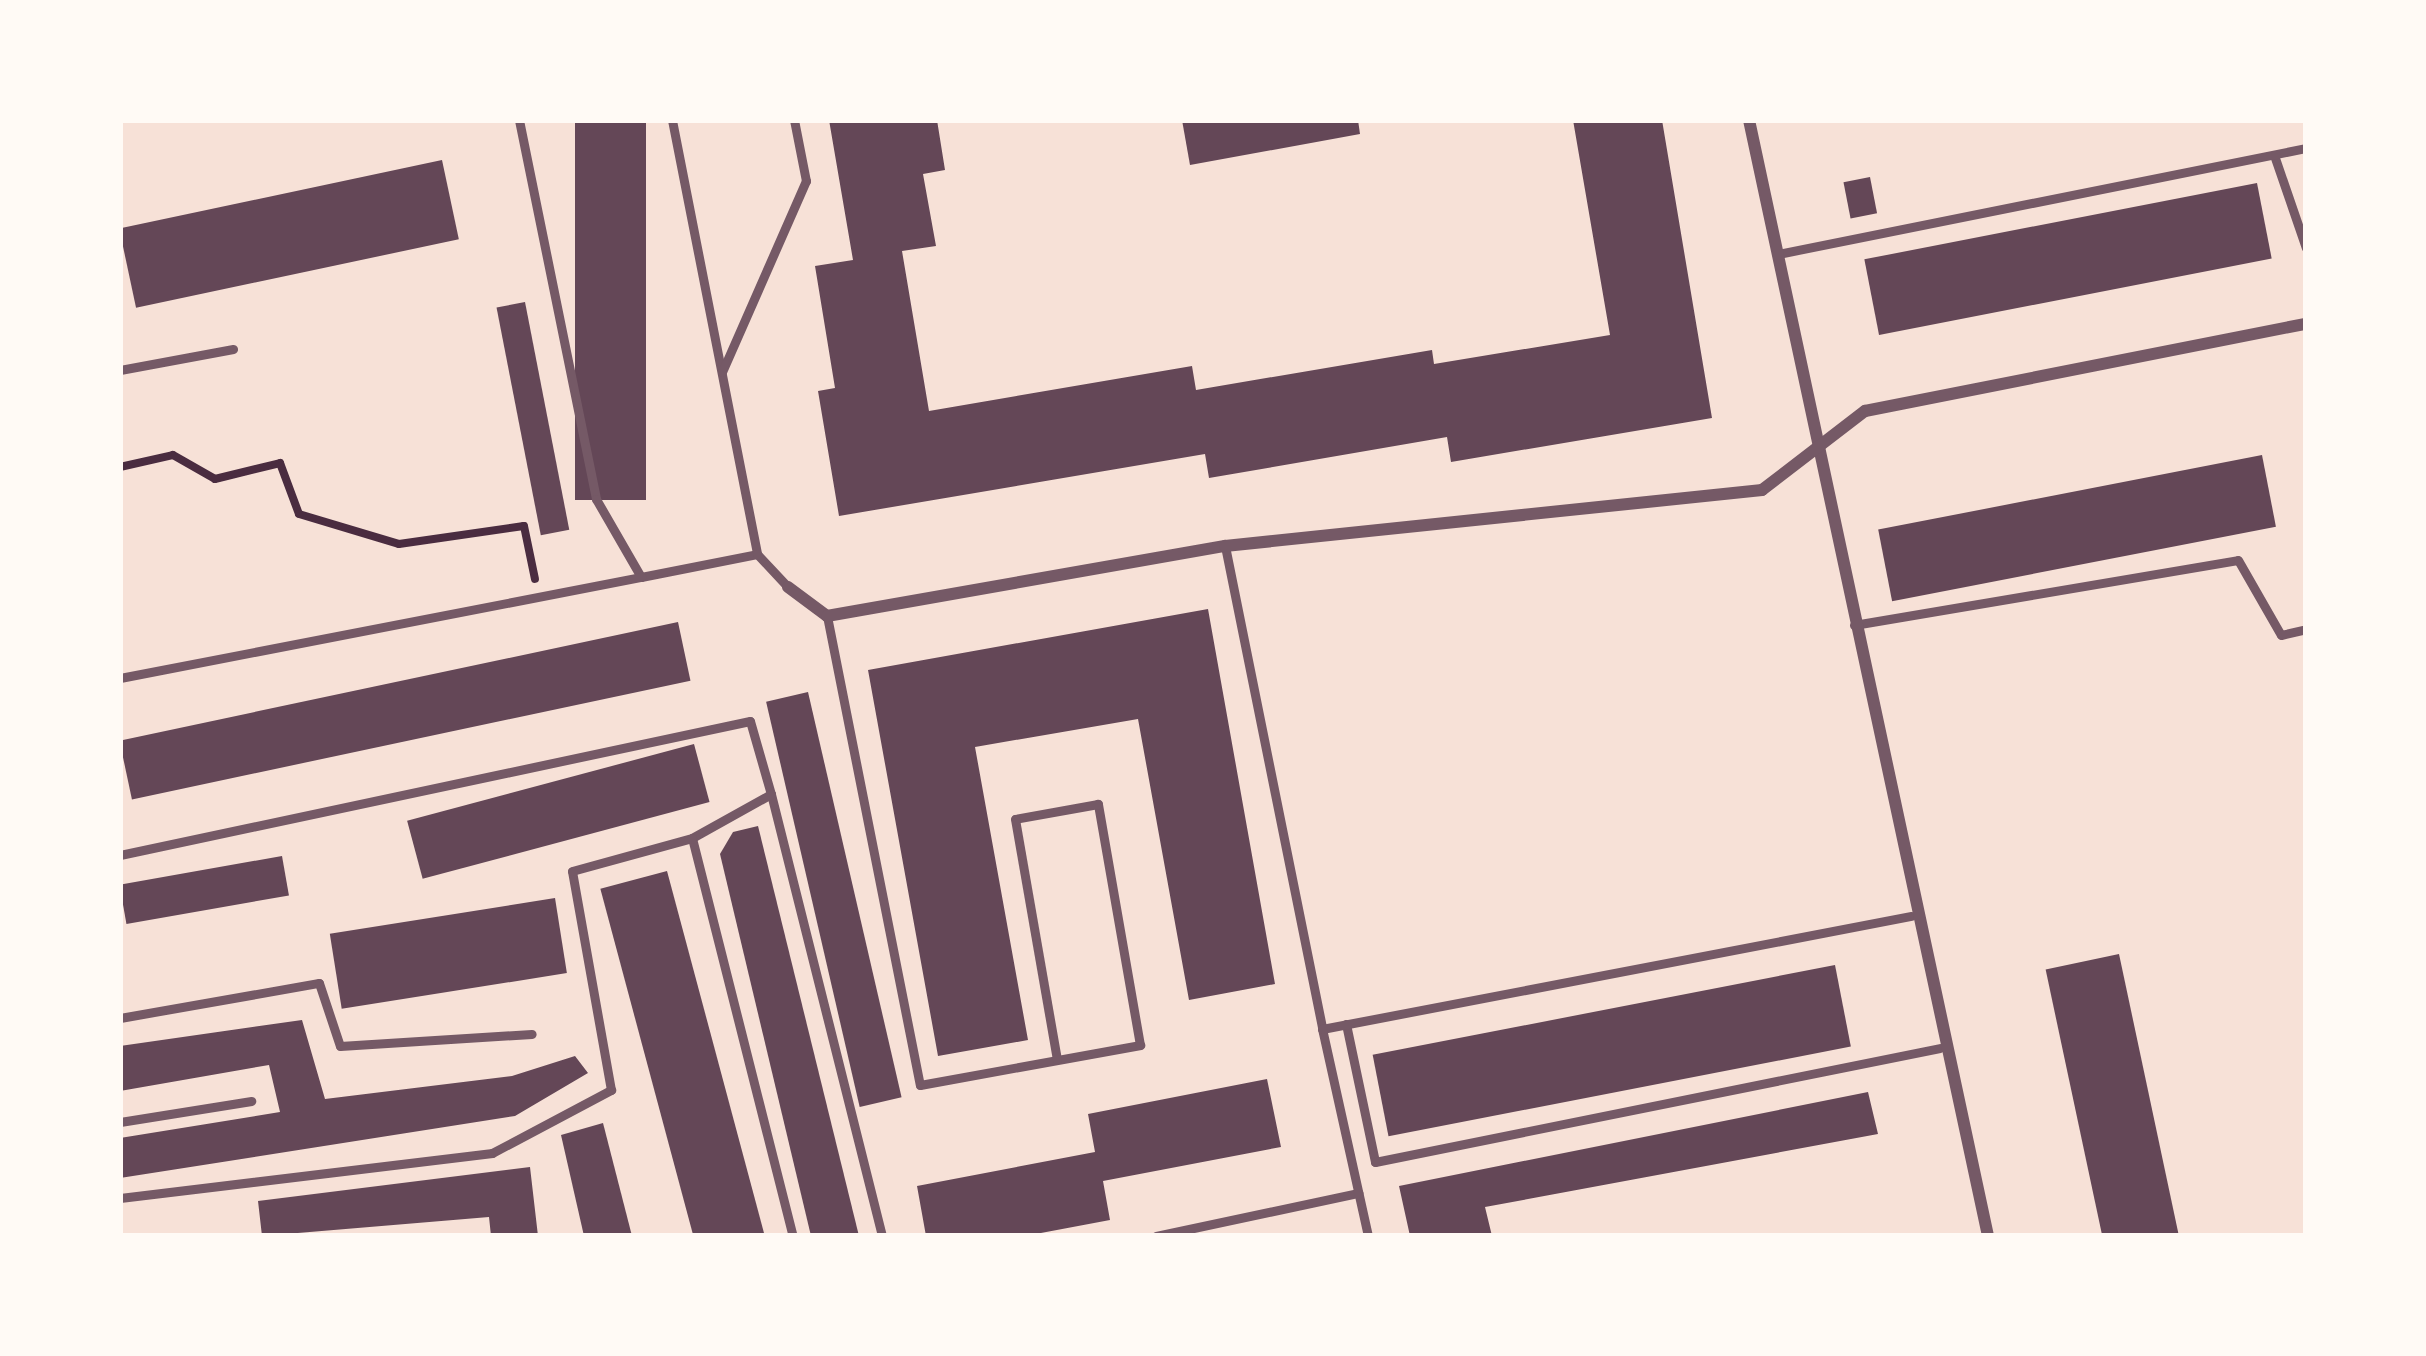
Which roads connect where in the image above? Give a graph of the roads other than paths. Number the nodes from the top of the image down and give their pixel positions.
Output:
1 (519, 120) edge
2 (672, 120) edge
3 (794, 120) edge
4 (1748, 120) edge
5 (2306, 148) edge
6 (2274, 155) junction
7 (2306, 248) edge
8 (1778, 254) junction
9 (2306, 324) edge
10 (232, 349) dead end
11 (120, 370) edge
12 (721, 375) junction
13 (1820, 444) junction
14 (1226, 546) junction
15 (757, 554) junction
16 (641, 577) junction
17 (788, 587) joint
18 (827, 616) junction
19 (1854, 625) junction
20 (2306, 629) edge
21 (120, 678) edge
22 (771, 794) junction
23 (692, 838) junction
24 (120, 855) edge
25 (1911, 916) junction
26 (120, 1018) edge
27 (1346, 1024) junction
28 (1322, 1029) junction
29 (532, 1034) dead end
30 (1940, 1048) junction
31 (1057, 1059) junction
32 (250, 1101) dead end
33 (120, 1122) edge
34 (1358, 1193) junction
35 (120, 1198) edge
36 (793, 1236) edge
37 (882, 1236) edge
38 (1156, 1236) edge
39 (1368, 1236) edge
40 (1988, 1236) edge

1 - 16 lane
2 - 12 lane
3 - 12 lane
4 - 8 street
5 - 6 lane
6 - 7 lane
6 - 8 lane
8 - 13 street
9 - 13 street
10 - 11 lane
12 - 15 lane
13 - 14 street
13 - 19 street
14 - 18 street
14 - 28 lane
15 - 16 lane
15 - 17 lane
16 - 21 lane
17 - 18 street
18 - 31 lane
19 - 20 lane
19 - 25 street
22 - 23 lane
22 - 24 lane
22 - 37 lane
23 - 35 lane
23 - 36 lane
25 - 27 lane
25 - 30 street
26 - 29 lane
27 - 28 lane
27 - 30 lane
28 - 34 lane
30 - 40 street
31 - 31 lane
32 - 33 lane
34 - 38 lane
34 - 39 lane

